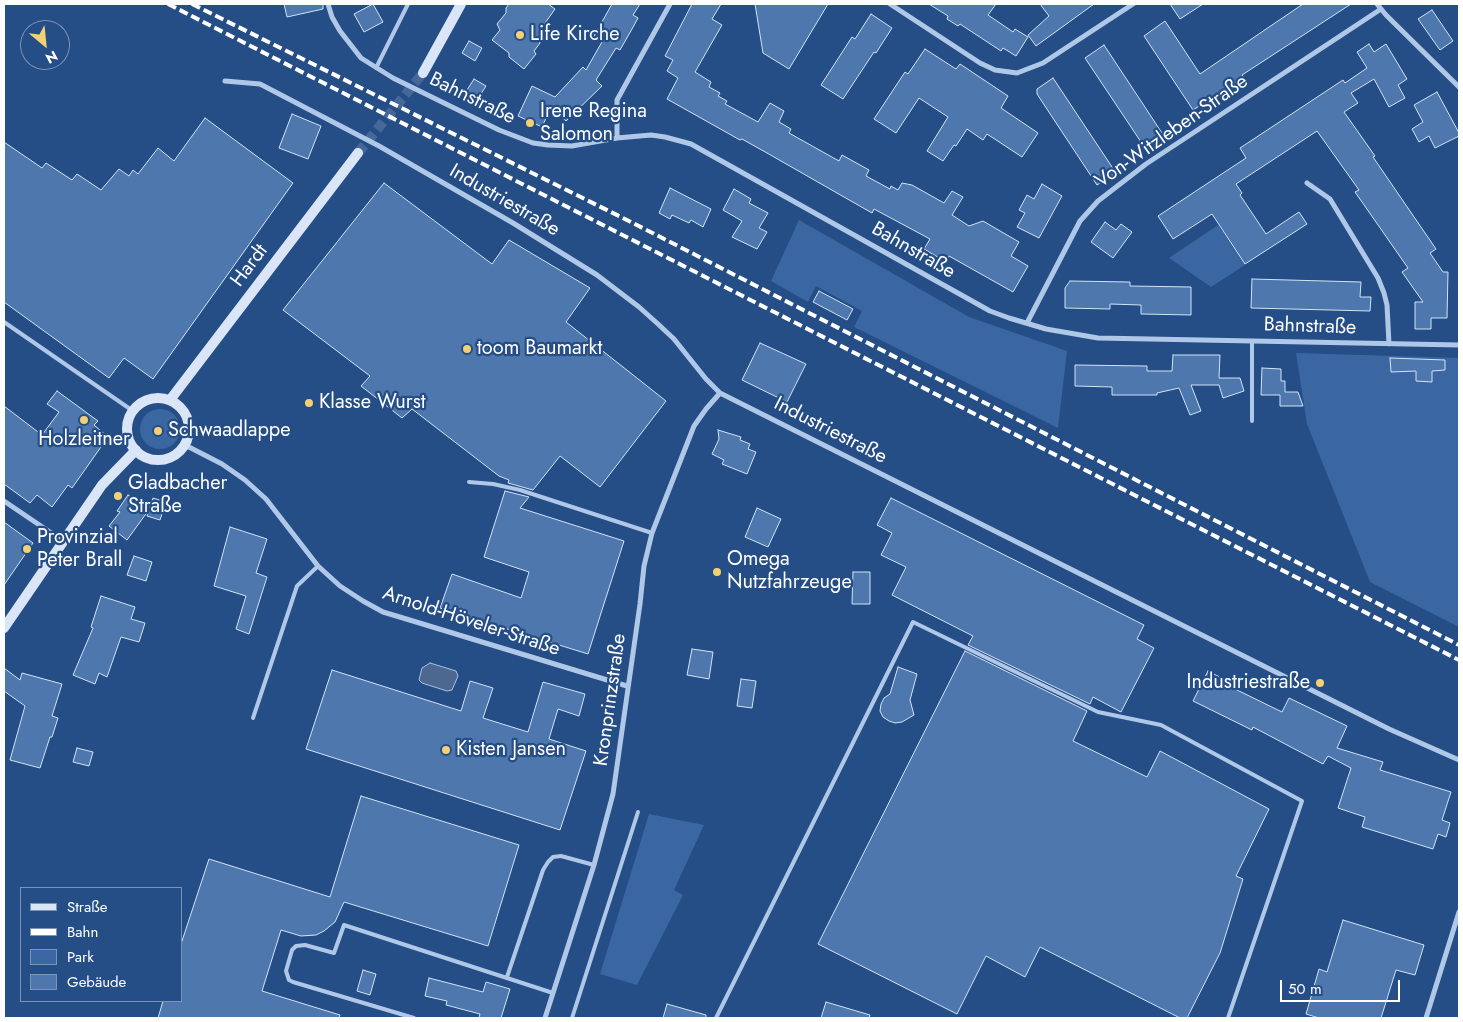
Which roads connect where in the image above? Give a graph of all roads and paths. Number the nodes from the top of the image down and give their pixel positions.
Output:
1 (328, 4) edge
2 (408, 4) edge
3 (461, 4) edge
4 (670, 4) edge
5 (890, 4) edge
6 (1133, 4) edge
7 (1377, 4) edge
8 (1381, 9) junction
9 (376, 68) junction
10 (423, 73) tunnel mouth
11 (225, 81) dead end
12 (1459, 87) edge
13 (617, 138) junction
14 (358, 153) tunnel mouth
15 (1307, 183) dead end
16 (4, 322) edge
17 (1026, 323) junction
18 (1252, 341) junction
19 (1389, 344) junction
20 (1459, 345) edge
21 (720, 393) junction
22 (170, 400) junction
23 (133, 411) junction
24 (1252, 421) dead end
25 (185, 445) junction
26 (136, 450) junction
27 (469, 482) dead end
28 (4, 501) edge
29 (652, 533) junction
30 (63, 542) junction
31 (318, 566) junction
32 (4, 628) edge
33 (628, 686) junction
34 (252, 718) dead end
35 (1459, 760) edge
36 (638, 812) dead end
37 (594, 865) junction
38 (1459, 912) edge
39 (507, 977) junction
40 (553, 993) junction
41 (414, 1018) edge
42 (545, 1018) edge
43 (572, 1018) edge
44 (716, 1018) edge
45 (1228, 1018) edge
46 (1426, 1018) edge

1 - 9 street, Bahnstraße
2 - 9 lane
3 - 10 main road
4 - 13 street
5 - 6 street
7 - 8 street
8 - 12 street
8 - 17 street, Von-Witzleben-Straße
9 - 13 street, Bahnstraße
11 - 21 street, Industriestraße
13 - 17 street, Bahnstraße
14 - 22 main road, Hardt
15 - 19 street
16 - 23 lane
17 - 18 street, Bahnstraße
18 - 19 street, Bahnstraße
18 - 24 lane
19 - 20 street, Bahnstraße
21 - 29 street, Kronprinzstraße
21 - 35 street, Industriestraße
22 - 23 main road
22 - 25 main road
23 - 26 main road
25 - 26 main road
25 - 31 street, Arnold-Höveler-Straße
26 - 30 main road
27 - 29 lane
28 - 30 street
29 - 33 street, Kronprinzstraße
30 - 32 main road
31 - 33 street, Arnold-Höveler-Straße
31 - 34 lane
33 - 37 street, Kronprinzstraße
36 - 43 lane
37 - 39 lane
37 - 40 street, Kronprinzstraße
38 - 46 street
39 - 40 lane
39 - 41 lane
40 - 42 street, Kronprinzstraße
44 - 45 lane

